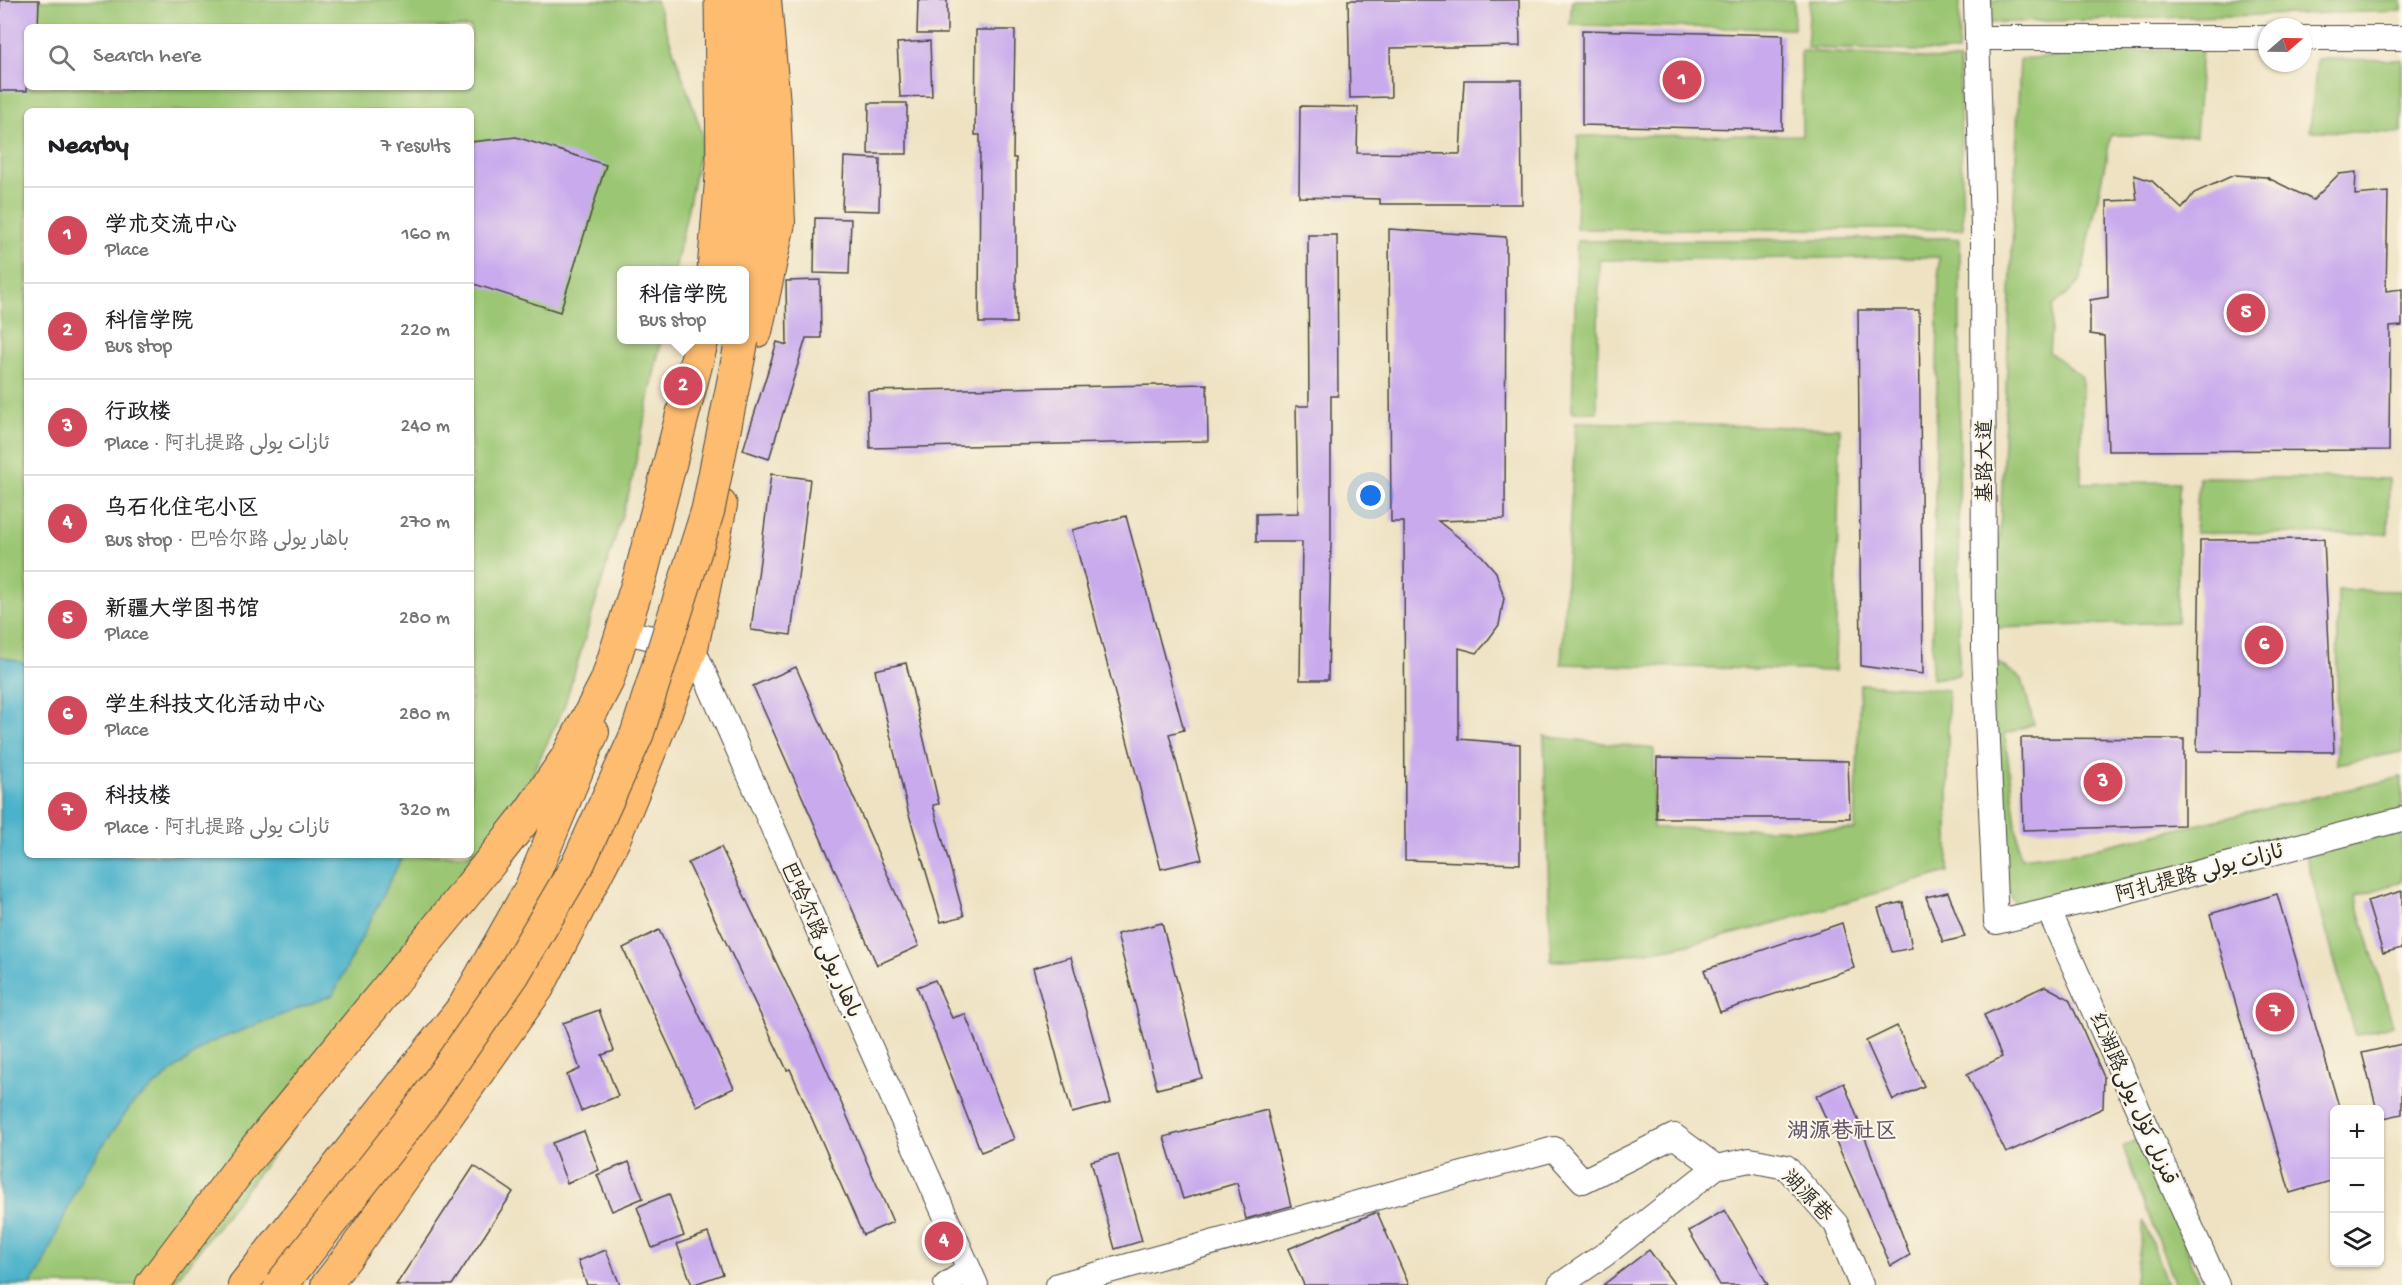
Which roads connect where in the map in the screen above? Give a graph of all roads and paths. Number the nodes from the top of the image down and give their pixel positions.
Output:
1 (721, 0) edge
2 (729, 0) edge
3 (748, 0) edge
4 (766, 0) edge
5 (1976, 0) edge
6 (1977, 38) junction
7 (2258, 38) edge
8 (2312, 38) edge
9 (2402, 38) edge
10 (714, 266) edge
11 (732, 266) edge
12 (749, 266) edge
13 (701, 344) edge
14 (714, 344) edge
15 (741, 344) edge
16 (635, 634) junction
17 (693, 648) junction
18 (2402, 819) edge
19 (2049, 911) junction
20 (1996, 922) joint
21 (1716, 1167) junction
22 (973, 1278) edge
23 (152, 1285) edge
24 (243, 1285) edge
25 (281, 1285) edge
26 (326, 1285) edge
27 (946, 1285) edge
28 (1058, 1285) edge
29 (1560, 1285) edge
30 (1861, 1285) edge
31 (2217, 1285) edge

1 - 10 highway
2 - 11 main road
3 - 12 highway
4 - 17 main road
5 - 6 street, 基路大道
6 - 7 street
6 - 20 street, 基路大道
8 - 9 street
13 - 23 highway
14 - 16 main road
15 - 25 highway, bridge
16 - 17 street
16 - 24 main road
17 - 22 street, 巴哈尔路 باھار يولى
17 - 26 main road
18 - 19 street, 阿扎提路 ئازات يولى
19 - 20 street, 阿扎提路 ئازات يولى
19 - 31 street, 红湖路قىزىل كۆل يولى
21 - 28 street
21 - 29 street
21 - 30 street, 湖源巷
22 - 27 street

